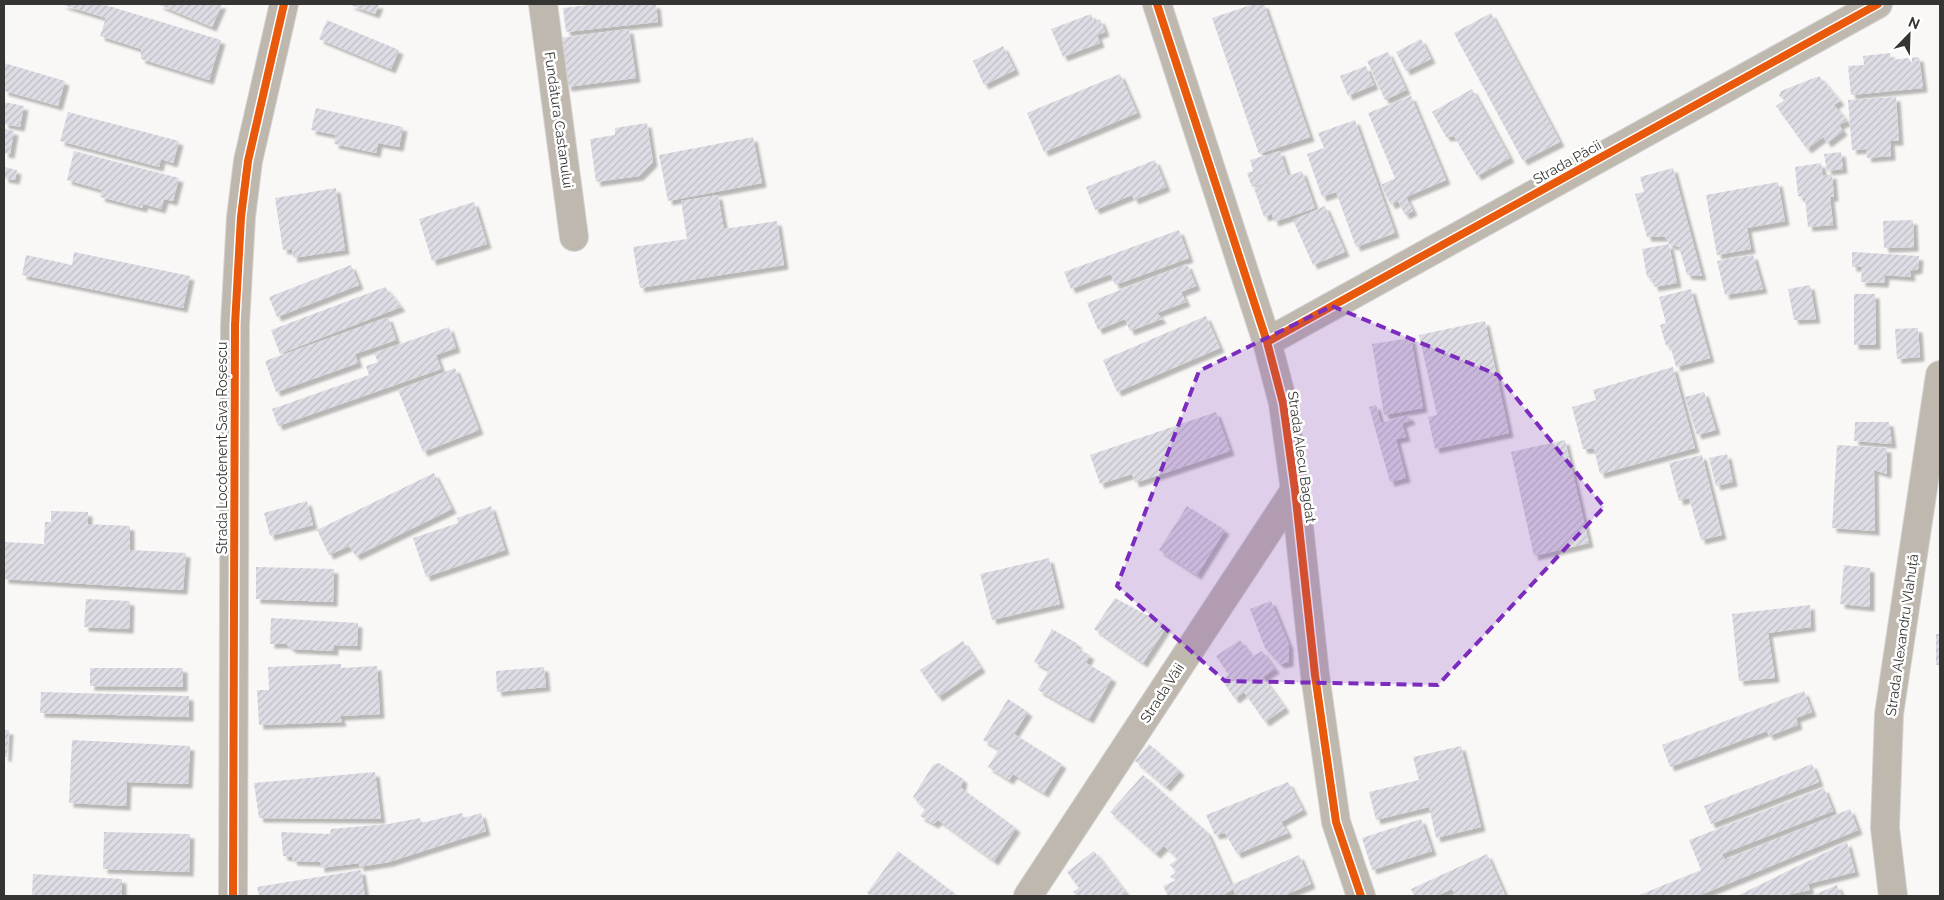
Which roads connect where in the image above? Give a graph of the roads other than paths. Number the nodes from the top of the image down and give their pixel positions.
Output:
1 (284, 4) edge
2 (544, 4) edge
3 (1157, 4) edge
4 (1878, 4) edge
5 (574, 237) dead end
6 (1267, 342) junction
7 (1940, 375) edge
8 (1296, 490) junction
9 (233, 896) edge
10 (1028, 896) edge
11 (1360, 896) edge
12 (1892, 896) edge

1 - 9 street, Strada Locotenent Sava Roșescu
2 - 5 street, Fundătura Castanului
3 - 6 street, Strada Alecu Bagdat
4 - 6 street, Strada Păcii
6 - 8 street, Strada Alecu Bagdat
7 - 12 street, Strada Alexandru Vlahuță
8 - 10 street, Strada Văii
8 - 11 street, Strada Alecu Bagdat

